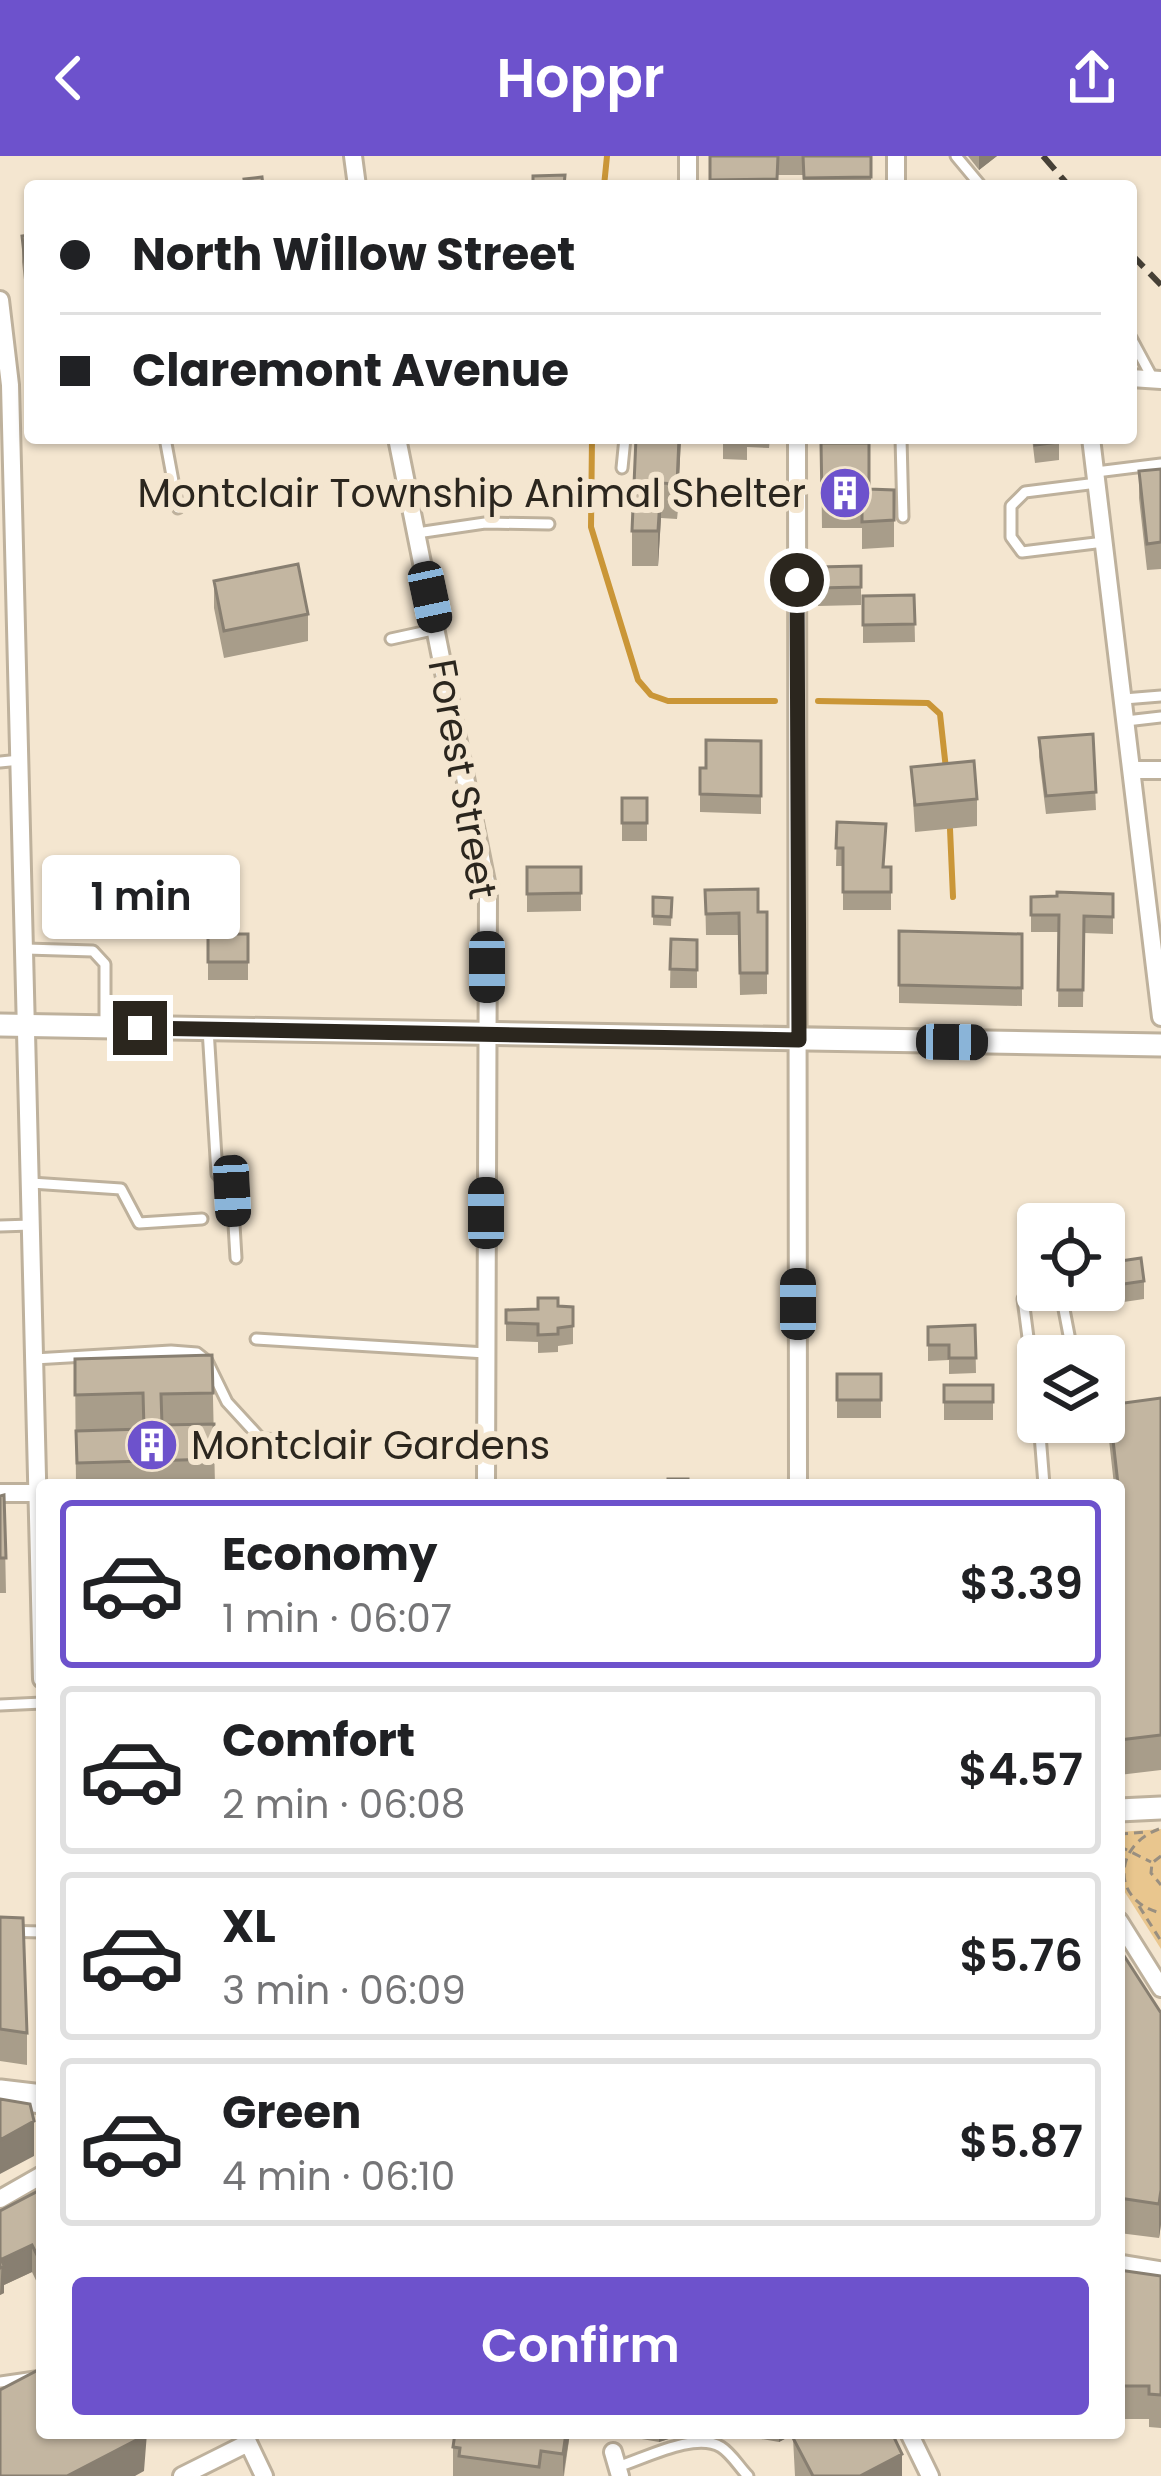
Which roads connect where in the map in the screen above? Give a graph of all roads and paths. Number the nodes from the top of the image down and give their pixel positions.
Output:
1 (956, 156) edge
2 (976, 180) edge
3 (0, 300) edge
4 (1137, 348) edge
5 (1157, 380) edge
6 (5, 385) edge
7 (166, 444) edge
8 (398, 444) edge
9 (624, 444) edge
10 (796, 444) edge
11 (902, 444) edge
12 (1092, 444) edge
13 (1161, 464) edge
14 (622, 468) dead end
15 (1096, 478) junction
16 (178, 508) dead end
17 (903, 517) dead end
18 (549, 524) dead end
19 (416, 533) junction
20 (1104, 542) junction
21 (436, 629) junction
22 (391, 639) dead end
23 (8, 640) edge
24 (1161, 696) edge
25 (1124, 699) junction
26 (1161, 717) edge
27 (1126, 721) junction
28 (20, 760) junction
29 (0, 761) edge
30 (1132, 770) junction
31 (1161, 770) edge
32 (26, 949) junction
33 (1161, 1017) edge
34 (0, 1025) edge
35 (28, 1026) junction
36 (106, 1028) junction
37 (208, 1030) junction
38 (487, 1035) junction
39 (799, 1040) junction
40 (1161, 1045) edge
41 (31, 1184) junction
42 (202, 1219) dead end
43 (32, 1225) junction
44 (0, 1226) edge
45 (236, 1258) dead end
46 (1028, 1335) edge
47 (1069, 1335) edge
48 (256, 1339) dead end
49 (486, 1353) junction
50 (34, 1359) junction
51 (285, 1440) dead end
52 (1040, 1443) edge
53 (37, 1479) edge
54 (486, 1479) edge
55 (798, 1479) edge
56 (1043, 1479) edge
57 (0, 1493) edge
58 (36, 1493) edge
59 (36, 1703) edge
60 (0, 1705) edge
61 (1161, 1808) edge
62 (1125, 1810) edge
63 (1125, 1833) edge
64 (1125, 1849) edge
65 (1129, 1851) junction
66 (1161, 1856) edge
67 (1125, 1862) edge
68 (1152, 1863) junction
69 (1125, 1870) edge
70 (1125, 1885) edge
71 (1161, 1885) edge
72 (1129, 1892) junction
73 (1161, 1913) edge
74 (0, 1931) edge
75 (1125, 1931) edge
76 (36, 1932) edge
77 (1161, 1941) edge
78 (1161, 1988) edge
79 (0, 2094) edge
80 (36, 2098) edge
81 (36, 2179) edge
82 (0, 2200) edge
83 (1125, 2271) edge
84 (1161, 2276) edge
85 (36, 2377) edge
86 (0, 2383) edge
87 (242, 2439) edge
88 (248, 2439) edge
89 (912, 2439) edge
90 (617, 2465) edge
91 (182, 2476) edge
92 (264, 2476) edge
93 (748, 2476) edge
94 (930, 2476) edge

1 - 2 lane
3 - 6 street
4 - 5 lane
6 - 23 street
7 - 16 lane
8 - 19 street, Forest Street
9 - 14 lane
10 - 39 street
11 - 17 lane
12 - 15 street
13 - 15 lane
15 - 20 street
15 - 20 lane
18 - 19 lane
19 - 21 street, Forest Street
20 - 25 street
21 - 22 lane
21 - 38 street, Forest Street
23 - 28 street
24 - 25 lane
25 - 27 street
26 - 27 lane
27 - 30 street
28 - 29 lane
28 - 32 street
30 - 31 street
30 - 33 street
32 - 35 street
32 - 36 lane
34 - 35 street
35 - 36 street
35 - 41 street
36 - 37 street
37 - 38 street
37 - 45 lane
38 - 39 street
38 - 49 street, Forest Street
39 - 40 street
39 - 55 street
41 - 42 lane
41 - 43 street
43 - 44 lane
43 - 50 street
46 - 47 lane
48 - 49 lane
49 - 54 street, Forest Street
50 - 51 lane
50 - 53 street
52 - 56 lane
57 - 58 street
59 - 60 lane
61 - 62 street
63 - 65 path
64 - 65 path
65 - 67 path
65 - 68 path
66 - 68 path
68 - 71 path
69 - 72 path
70 - 72 path
72 - 73 path
72 - 77 path
74 - 76 lane
75 - 78 street
79 - 80 main road
81 - 82 street
83 - 84 main road
85 - 86 lane
87 - 91 street
88 - 92 street
89 - 94 street
90 - 93 lane

